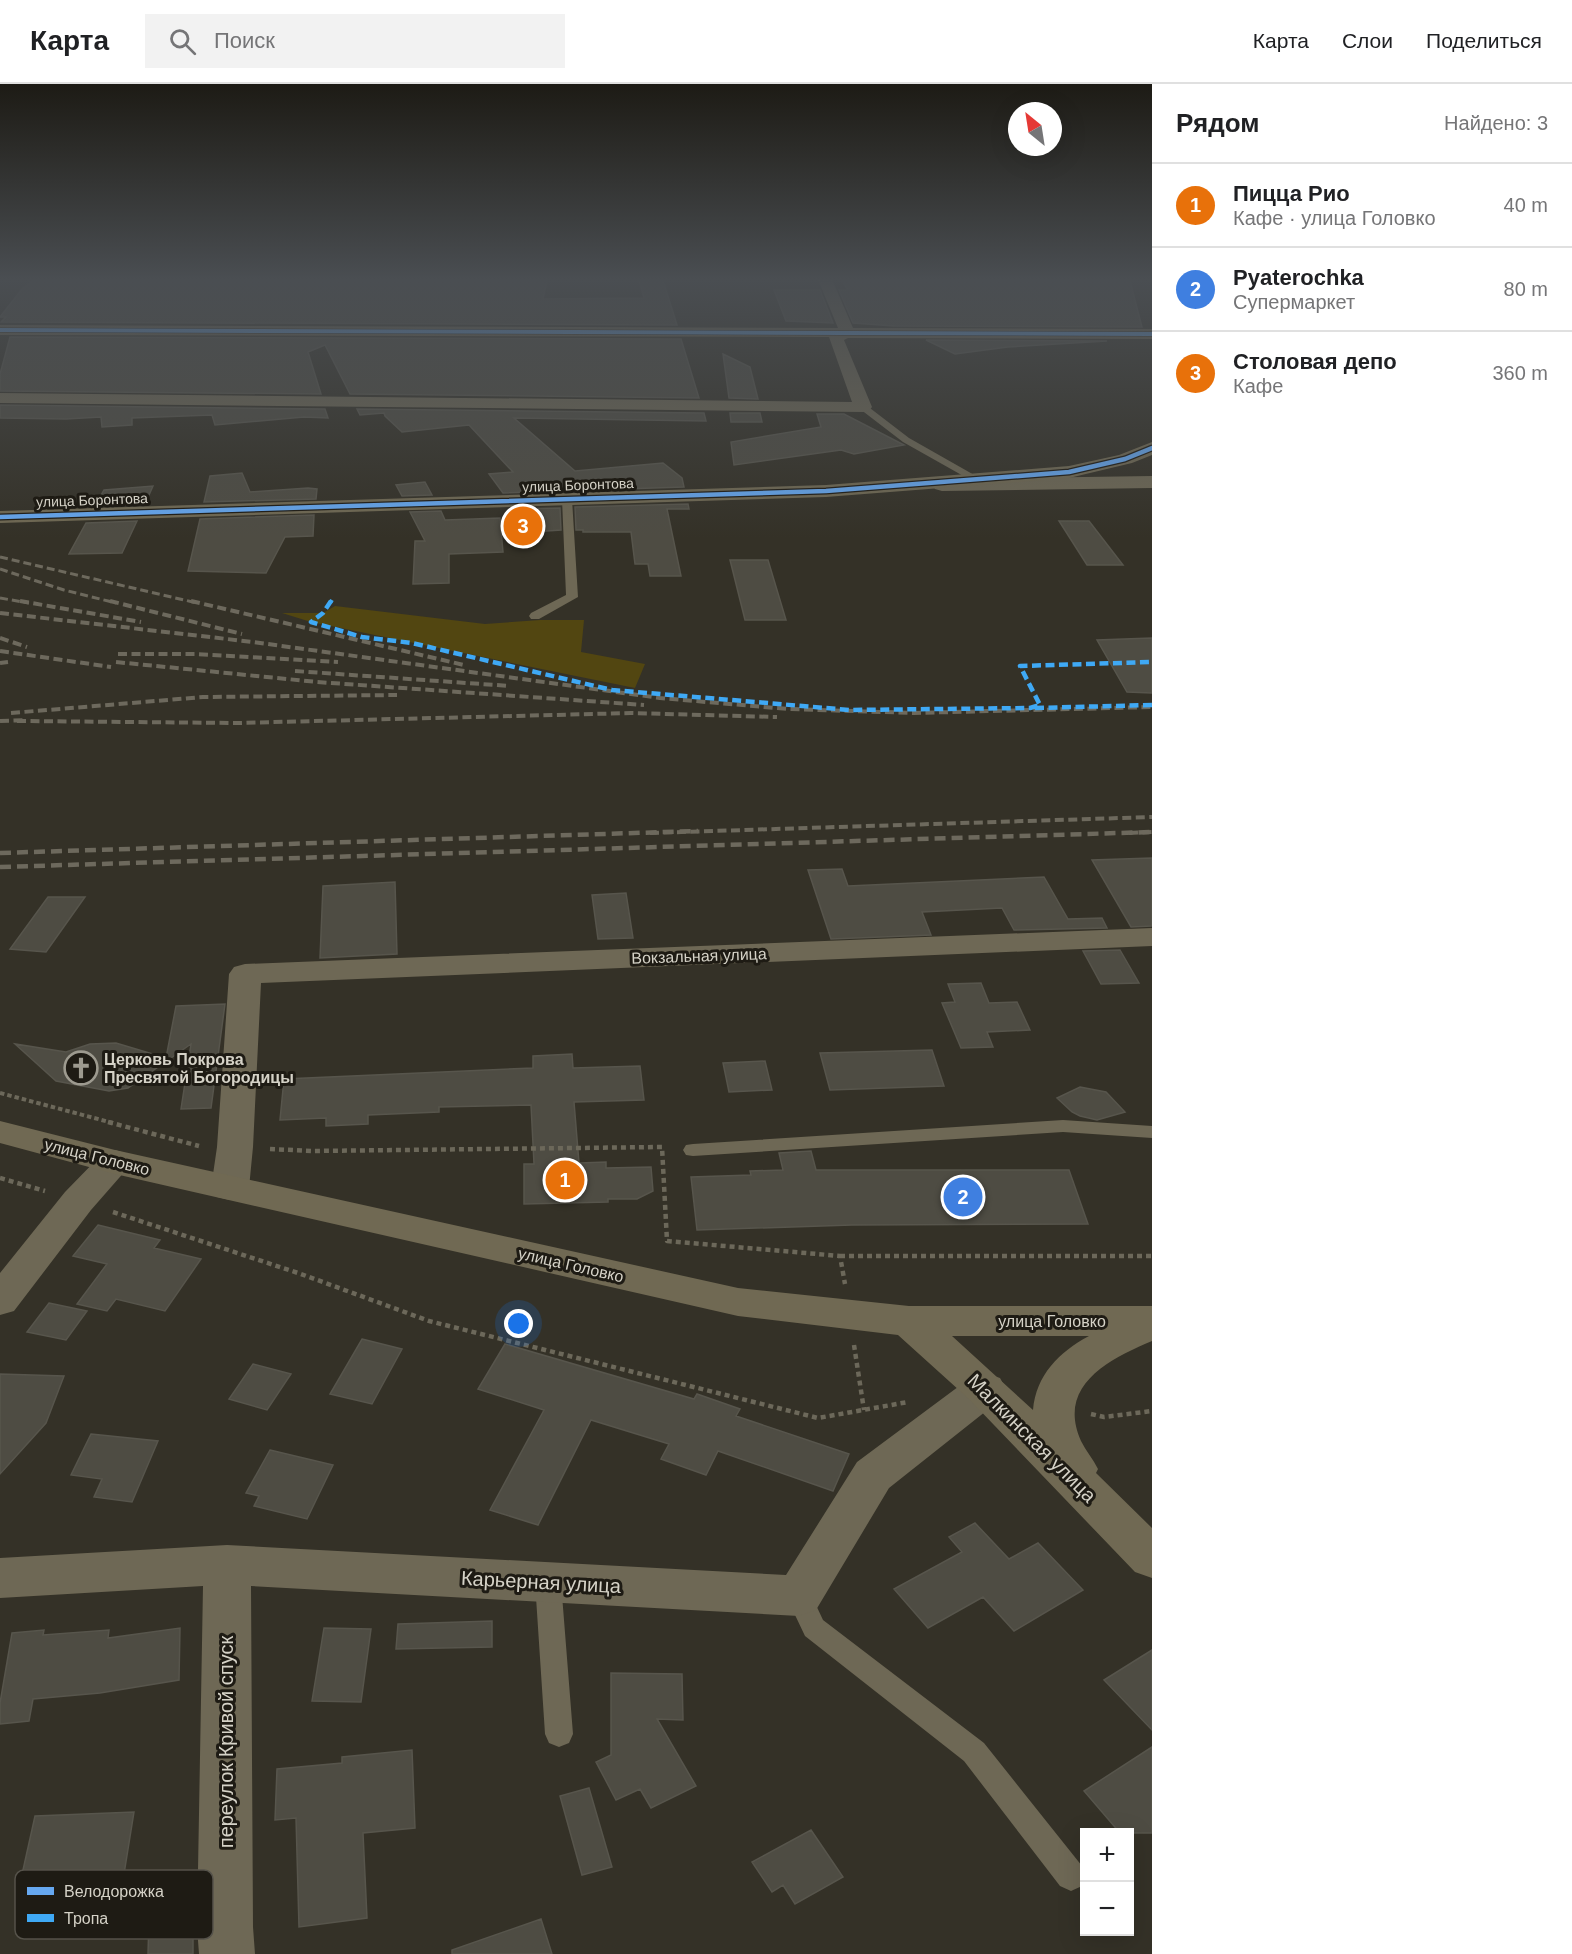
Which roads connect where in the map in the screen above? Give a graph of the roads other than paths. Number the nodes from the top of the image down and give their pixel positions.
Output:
1 (846, 364) edge
2 (0, 398) edge
3 (863, 407) junction
4 (1152, 448) edge
5 (1125, 459) junction
6 (1152, 471) edge
7 (978, 480) junction
8 (1152, 482) edge
9 (898, 485) junction
10 (567, 499) junction
11 (0, 517) edge
12 (535, 616) dead end
13 (1152, 937) edge
14 (0, 1132) edge
15 (1152, 1132) edge
16 (693, 1150) dead end
17 (115, 1162) junction
18 (230, 1188) junction
19 (0, 1301) edge
20 (909, 1320) junction
21 (1152, 1323) edge
22 (985, 1389) junction
23 (1092, 1497) junction
24 (1152, 1558) edge
25 (227, 1565) junction
26 (0, 1578) edge
27 (548, 1582) junction
28 (799, 1596) junction
29 (559, 1734) dead end
30 (1071, 1876) dead end
31 (227, 1954) edge

1 - 3 street
2 - 3 street
3 - 7 lane
4 - 5 street, улица Боронтова
5 - 6 street
5 - 7 street, улица Боронтова
7 - 9 street, улица Боронтова
8 - 9 street
9 - 10 street, улица Боронтова
10 - 11 street, улица Боронтова
10 - 12 lane
13 - 18 street, Вокзальная улица
14 - 17 street, улица Головко
15 - 16 lane
17 - 18 street, улица Головко
17 - 19 street
18 - 20 street, улица Головко
20 - 21 street, улица Головко
20 - 22 street, Малкинская улица
21 - 23 street
22 - 23 street, Малкинская улица
22 - 28 street
23 - 24 street, Малкинская улица
25 - 26 street, Карьерная улица
25 - 27 street, Карьерная улица
25 - 31 street, переулок Кривой спуск
27 - 28 street, Карьерная улица
27 - 29 lane
28 - 30 lane

